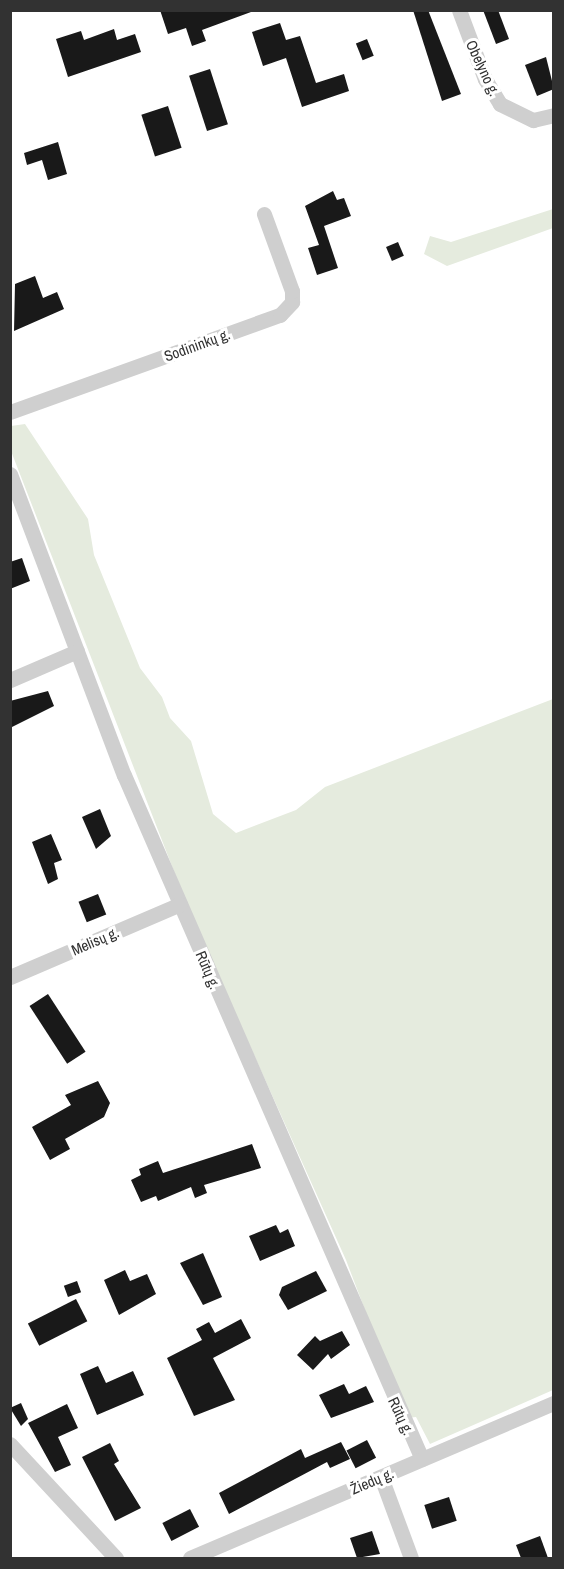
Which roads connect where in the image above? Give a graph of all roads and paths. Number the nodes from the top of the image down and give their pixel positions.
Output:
1 (459, 10) edge
2 (554, 115) edge
3 (264, 214) dead end
4 (10, 412) edge
5 (12, 480) edge
6 (77, 651) junction
7 (10, 680) edge
8 (180, 904) junction
9 (10, 977) edge
10 (554, 1403) edge
11 (10, 1444) edge
12 (422, 1459) junction
13 (381, 1477) junction
14 (116, 1558) edge
15 (190, 1558) edge
16 (411, 1558) edge

1 - 2 street, Obelyno g.
3 - 4 street, Sodininkų g.
5 - 6 street, Rūtų g.
6 - 7 street
6 - 8 street, Rūtų g.
8 - 9 street, Melisų g.
8 - 12 street, Rūtų g.
10 - 12 street, Žiedų g.
11 - 14 street
12 - 13 street, Žiedų g.
13 - 15 street, Žiedų g.
13 - 16 street

